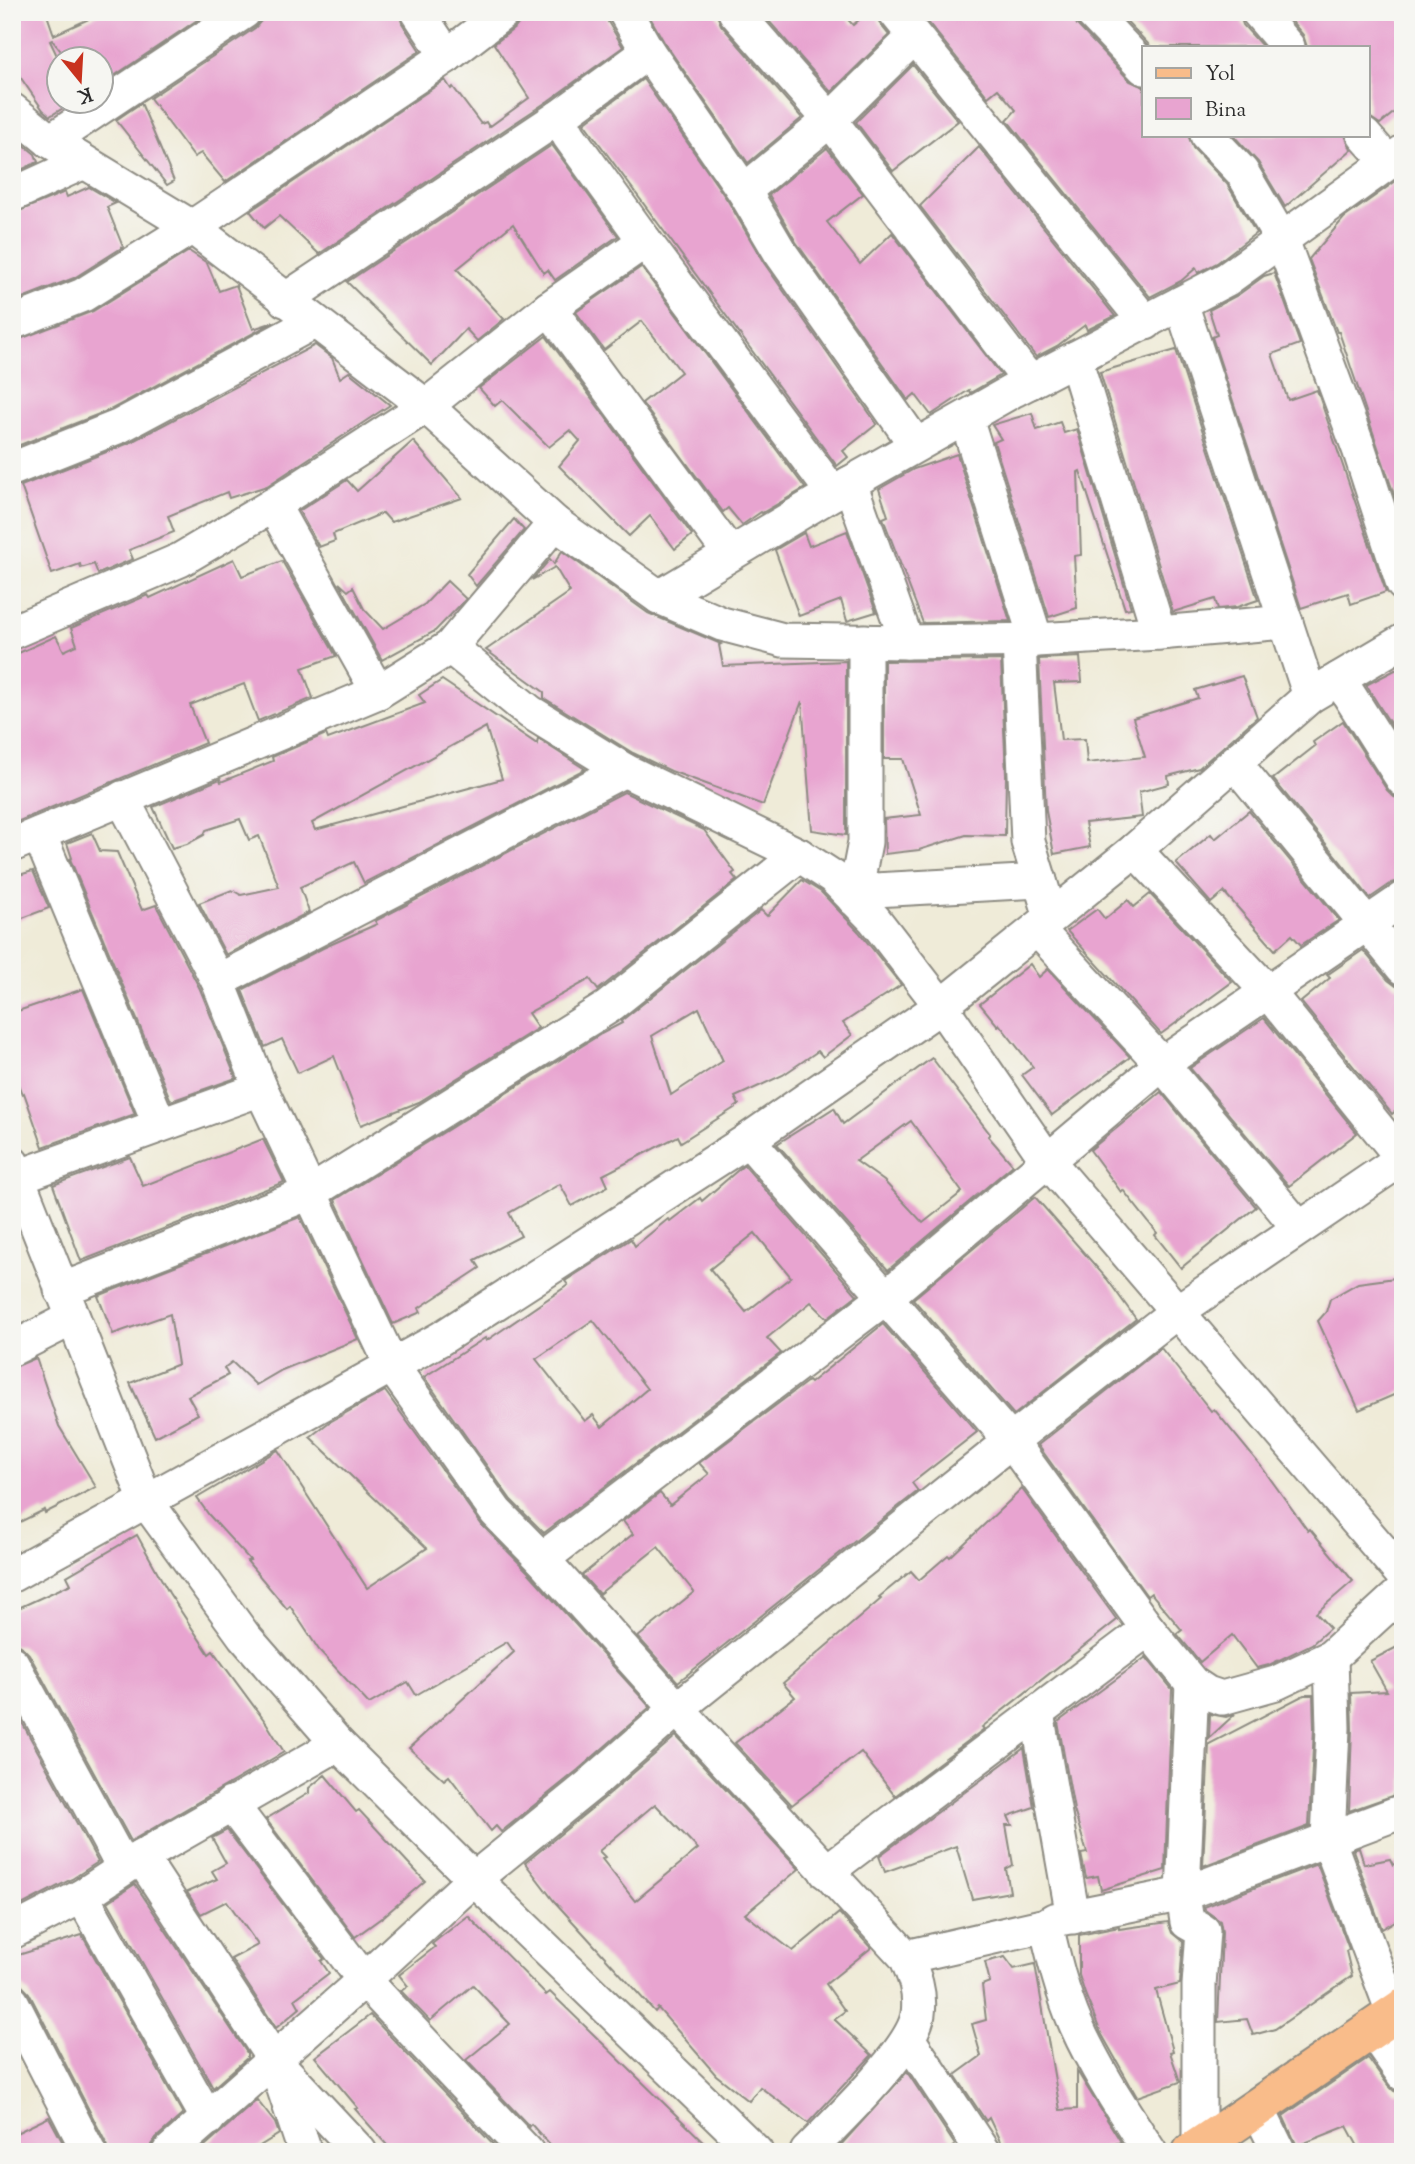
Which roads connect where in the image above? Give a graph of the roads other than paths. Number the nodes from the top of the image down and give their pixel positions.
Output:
1 (244, 12) edge
2 (418, 12) edge
3 (504, 12) edge
4 (735, 12) edge
5 (1091, 12) edge
6 (1258, 12) edge
7 (628, 13) edge
8 (904, 25) edge
9 (1287, 46) edge
10 (648, 52) junction
11 (447, 55) junction
12 (1142, 66) edge
13 (12, 110) edge
14 (559, 117) junction
15 (830, 120) junction
16 (1208, 136) edge
17 (1366, 136) edge
18 (50, 141) junction
19 (1399, 155) edge
20 (84, 162) junction
21 (744, 191) junction
22 (12, 195) edge
23 (192, 227) junction
24 (1282, 240) junction
25 (645, 241) junction
26 (285, 300) junction
27 (1181, 303) junction
28 (549, 308) junction
29 (314, 322) junction
30 (12, 323) edge
31 (1146, 323) junction
32 (1075, 358) junction
33 (1030, 382) junction
34 (426, 406) junction
35 (966, 418) junction
36 (916, 445) junction
37 (12, 468) edge
38 (841, 488) junction
39 (272, 505) junction
40 (555, 523) junction
41 (730, 554) junction
42 (1403, 584) edge
43 (659, 597) junction
44 (1286, 622) junction
45 (12, 632) edge
46 (1158, 633) junction
47 (1028, 640) junction
48 (865, 641) junction
49 (1403, 641) edge
50 (907, 642) junction
51 (450, 648) junction
52 (1339, 679) junction
53 (378, 692) junction
54 (1310, 696) junction
55 (1235, 763) junction
56 (624, 770) junction
57 (1403, 780) edge
58 (122, 798) junction
59 (26, 840) edge
60 (1135, 850) junction
61 (799, 855) junction
62 (1040, 881) junction
63 (855, 895) junction
64 (1403, 899) edge
65 (1044, 923) junction
66 (1365, 924) junction
67 (1403, 968) edge
68 (218, 981) junction
69 (1268, 992) junction
70 (941, 1006) junction
71 (1162, 1064) junction
72 (261, 1089) junction
73 (160, 1125) junction
74 (748, 1140) junction
75 (1403, 1158) edge
76 (1046, 1160) junction
77 (14, 1173) edge
78 (310, 1193) junction
79 (1299, 1228) junction
80 (886, 1297) junction
81 (67, 1304) junction
82 (1175, 1313) junction
83 (12, 1349) edge
84 (392, 1366) junction
85 (1011, 1440) junction
86 (146, 1501) junction
87 (542, 1559) junction
88 (12, 1575) edge
89 (1403, 1575) edge
90 (1403, 1591) edge
91 (1148, 1629) junction
92 (1331, 1657) junction
93 (12, 1663) edge
94 (1192, 1683) junction
95 (677, 1709) junction
96 (1037, 1713) junction
97 (338, 1744) junction
98 (231, 1804) junction
99 (1403, 1811) edge
100 (1328, 1839) junction
101 (132, 1862) junction
102 (826, 1872) junction
103 (474, 1879) junction
104 (1183, 1894) junction
105 (82, 1896) junction
106 (1059, 1921) junction
107 (12, 1932) edge
108 (906, 1956) junction
109 (364, 1980) junction
110 (12, 2002) edge
111 (1389, 2017) edge
112 (908, 2040) junction
113 (274, 2060) junction
114 (1403, 2074) edge
115 (1257, 2107) junction
116 (208, 2119) junction
117 (1195, 2149) edge
118 (89, 2152) edge
119 (169, 2152) edge
120 (305, 2152) edge
121 (360, 2152) edge
122 (527, 2152) edge
123 (756, 2152) edge
124 (807, 2152) edge
125 (983, 2152) edge
126 (1150, 2152) edge
127 (1279, 2152) edge

1 - 18 street
2 - 11 street
3 - 11 street
4 - 15 street
5 - 12 street
6 - 9 street
7 - 10 street
8 - 15 street
8 - 31 street
10 - 14 street
10 - 21 street
11 - 23 street
13 - 18 street
14 - 25 street
14 - 26 street
15 - 21 street
15 - 33 street
16 - 24 street
17 - 19 street
18 - 20 street
19 - 24 street
20 - 22 street
20 - 23 street
21 - 36 street
23 - 26 street
23 - 30 street
24 - 27 street
24 - 42 street
25 - 28 street
25 - 38 street
26 - 29 street
27 - 31 street
27 - 44 street
28 - 34 street
28 - 41 street
29 - 34 street
29 - 37 street
31 - 32 street
32 - 33 street
32 - 46 street
33 - 35 street
34 - 39 street
34 - 40 street
35 - 36 street
35 - 47 street
36 - 38 street
38 - 41 street
38 - 50 street
39 - 45 street
39 - 53 street
40 - 43 street
40 - 51 street
41 - 43 street
43 - 48 street
44 - 46 street
44 - 54 street
46 - 47 street
47 - 50 street
47 - 62 street
48 - 50 street
48 - 63 street
49 - 52 street
51 - 53 street
51 - 56 street
52 - 54 street
52 - 57 street
53 - 58 street
54 - 55 street
55 - 60 street
55 - 66 street
56 - 61 street
56 - 68 street
58 - 59 street
58 - 68 street
59 - 73 street
60 - 65 street
60 - 69 street
61 - 63 street
61 - 78 street
62 - 63 street
62 - 65 street
63 - 70 street
64 - 66 street
65 - 70 street
65 - 71 street
66 - 67 street
66 - 69 street
68 - 72 street
69 - 71 street
69 - 75 street
70 - 74 street
70 - 76 street
71 - 76 street
71 - 79 street
72 - 73 street
72 - 78 street
73 - 77 street
74 - 80 street
74 - 84 street
75 - 79 street
76 - 80 street
76 - 82 street
77 - 81 street
78 - 81 street
78 - 84 street
79 - 82 street
80 - 85 street
80 - 87 street
81 - 83 street
81 - 86 street
82 - 85 street
82 - 89 street
84 - 86 street
84 - 87 street
85 - 91 street
85 - 95 street
86 - 88 street
86 - 97 street
87 - 95 street
90 - 92 street
91 - 94 street
91 - 96 street
92 - 94 street
92 - 100 street
93 - 101 street
94 - 104 street
95 - 102 street
95 - 103 street
96 - 102 street
96 - 106 street
97 - 98 street
97 - 103 street
98 - 101 street
98 - 109 street
99 - 100 street
100 - 104 street
100 - 111 street
101 - 105 street
101 - 113 street
102 - 108 street
103 - 109 street
103 - 123 street
104 - 106 street
104 - 117 street
105 - 107 street
105 - 116 street
106 - 108 street
106 - 126 street
108 - 112 street
109 - 113 street
109 - 122 street
110 - 118 street
111 - 114 street
111 - 115 main road
112 - 124 street
112 - 125 street
113 - 116 street
113 - 120 street
113 - 121 street
115 - 117 main road
115 - 127 street
116 - 119 street

